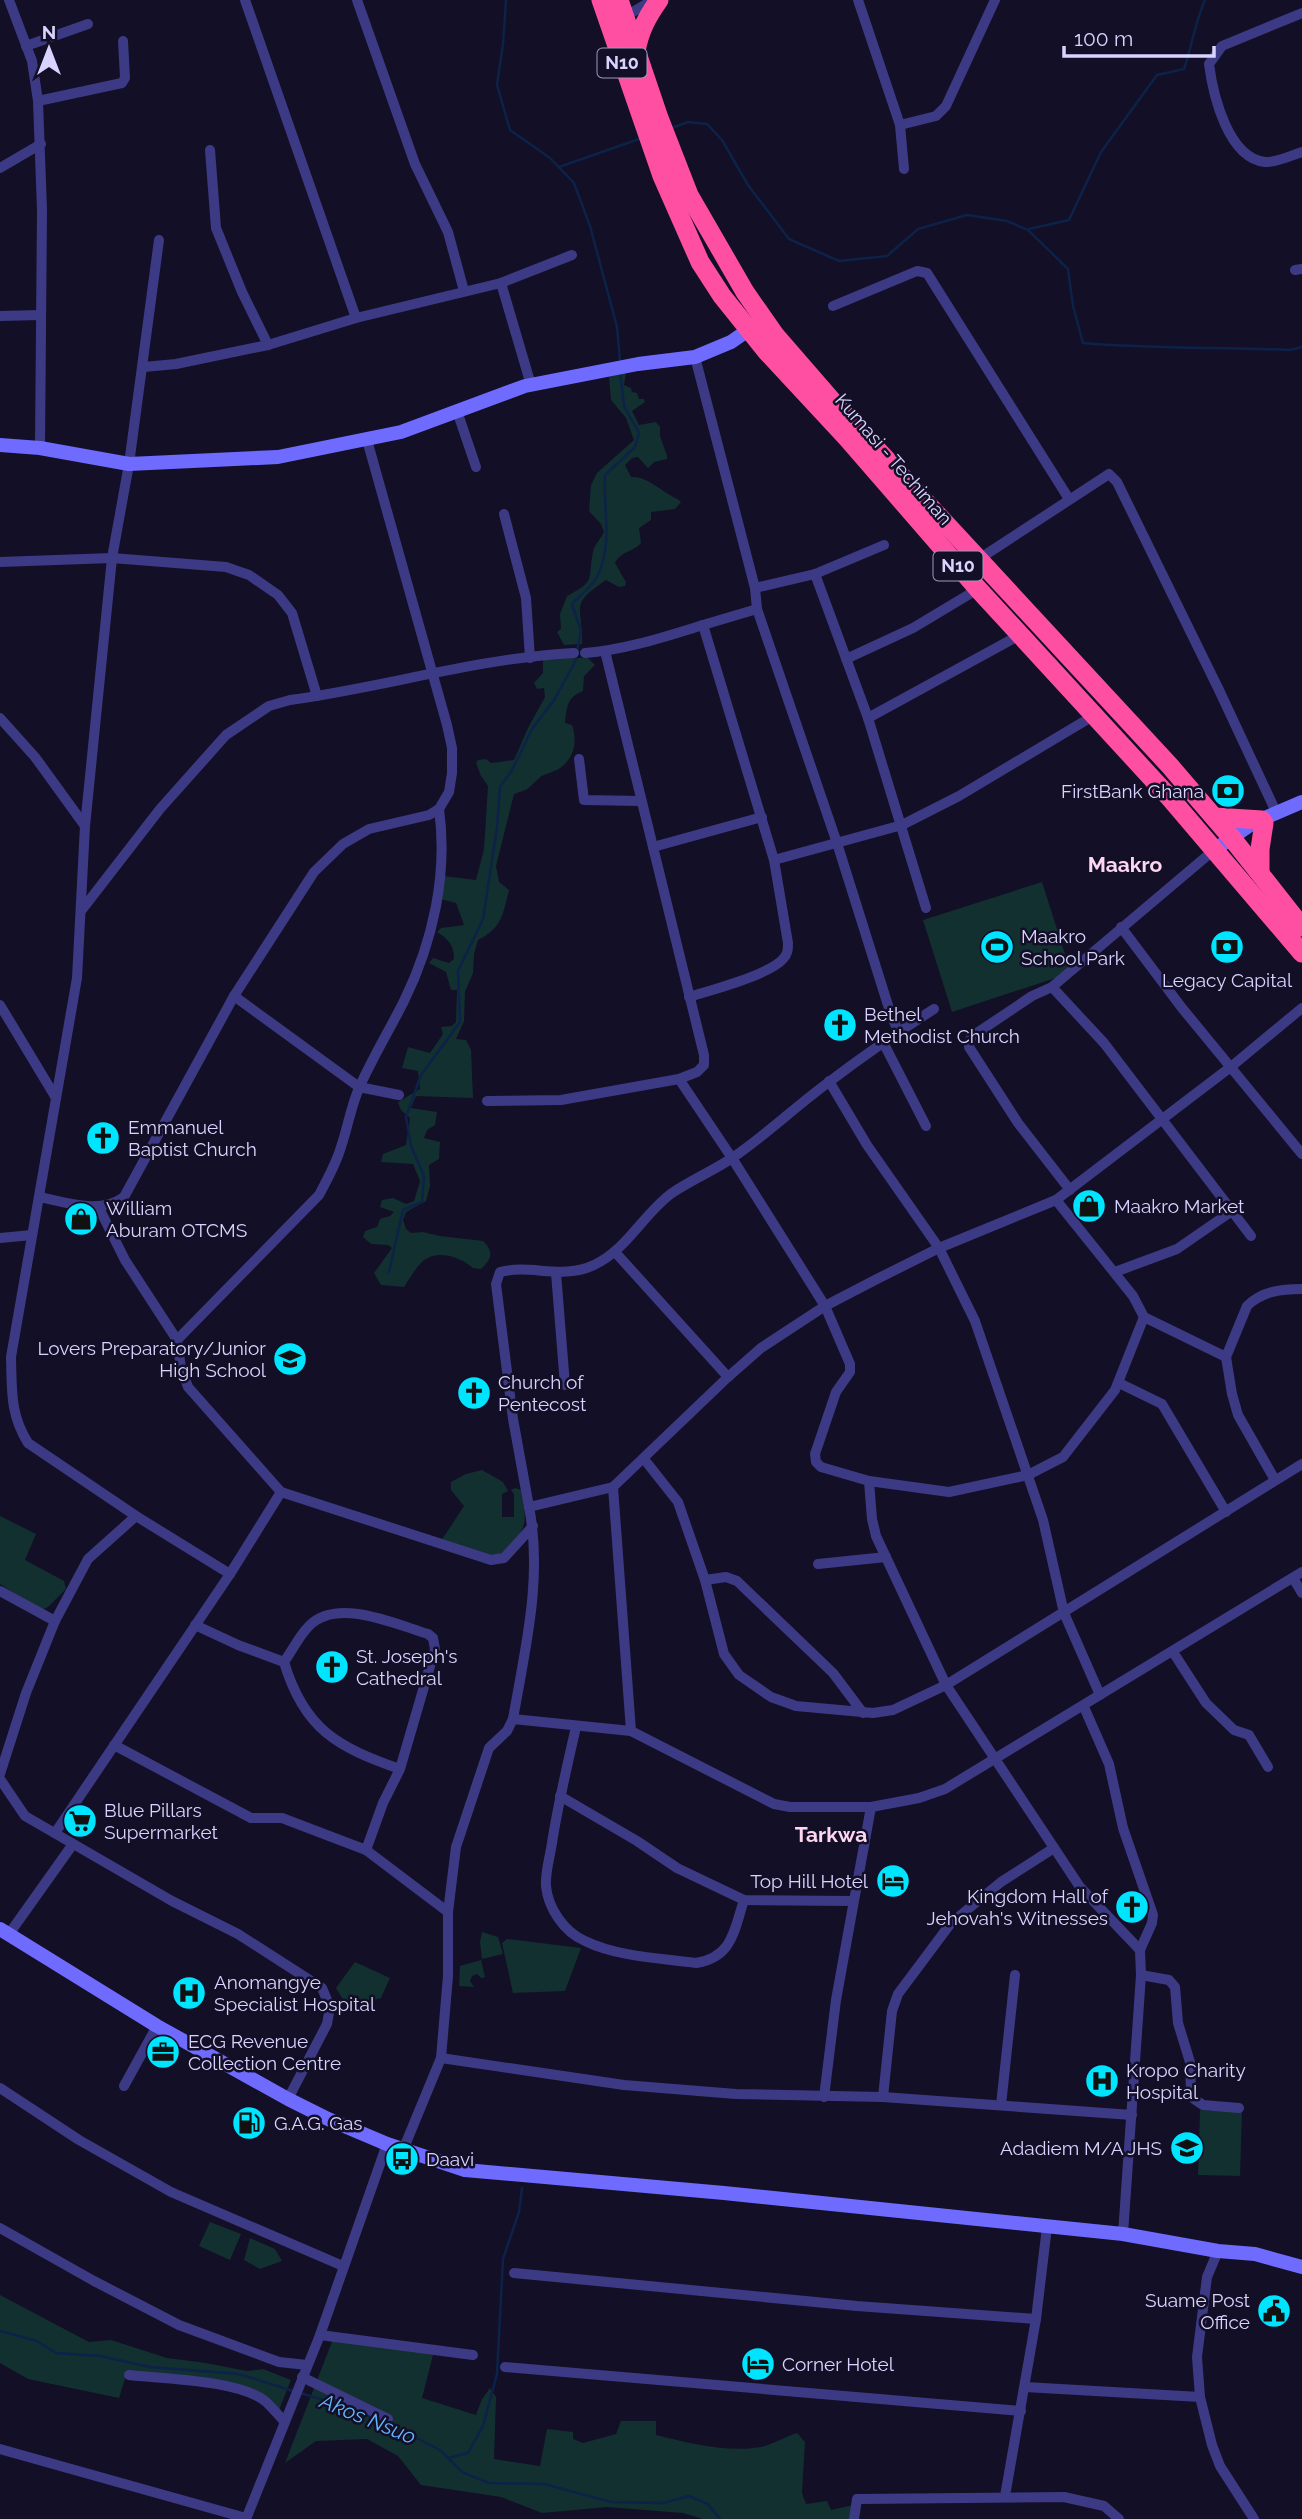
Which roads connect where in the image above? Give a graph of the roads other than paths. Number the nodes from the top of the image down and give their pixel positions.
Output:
1 (9, 0) edge
2 (245, 0) edge
3 (357, 0) edge
4 (601, 0) edge
5 (653, 0) edge
6 (659, 0) edge
7 (858, 0) edge
8 (995, 0) edge
9 (1302, 13) edge
10 (617, 14) edge
11 (88, 24) dead end
12 (123, 41) dead end
13 (26, 46) junction
14 (636, 52) junction
15 (38, 101) junction
16 (651, 122) junction
17 (900, 125) junction
18 (41, 144) junction
19 (210, 150) dead end
20 (1302, 152) edge
21 (0, 168) edge
22 (904, 169) dead end
23 (159, 240) dead end
24 (572, 255) dead end
25 (501, 283) junction
26 (464, 291) junction
27 (833, 306) dead end
28 (41, 314) junction
29 (0, 316) edge
30 (356, 318) junction
31 (756, 324) junction
32 (268, 345) junction
33 (695, 357) junction
34 (144, 367) junction
35 (531, 385) junction
36 (813, 391) junction
37 (457, 411) junction
38 (367, 440) junction
39 (0, 445) edge
40 (40, 448) junction
41 (130, 464) junction
42 (476, 467) dead end
43 (1069, 499) junction
44 (504, 514) dead end
45 (884, 545) dead end
46 (112, 558) junction
47 (979, 559) junction
48 (0, 562) edge
49 (814, 574) junction
50 (755, 588) junction
51 (978, 589) junction
52 (757, 609) junction
53 (703, 625) junction
54 (1020, 635) junction
55 (605, 651) junction
56 (530, 658) junction
57 (846, 659) junction
58 (433, 673) junction
59 (317, 696) junction
60 (1093, 716) junction
61 (0, 718) edge
62 (867, 718) junction
63 (579, 759) dead end
64 (641, 801) junction
65 (1302, 802) edge
66 (439, 809) junction
67 (762, 817) junction
68 (1214, 817) junction
69 (1268, 819) junction
70 (902, 825) junction
71 (85, 826) junction
72 (1234, 841) junction
73 (837, 843) junction
74 (653, 847) junction
75 (1218, 854) junction
76 (774, 860) junction
77 (1260, 873) junction
78 (926, 908) dead end
79 (81, 911) junction
80 (1121, 927) junction
81 (1302, 927) edge
82 (1302, 953) edge
83 (1052, 987) junction
84 (234, 996) junction
85 (689, 997) junction
86 (0, 1005) edge
87 (1302, 1008) edge
88 (934, 1009) dead end
89 (899, 1031) junction
90 (884, 1044) junction
91 (1232, 1066) junction
92 (679, 1079) junction
93 (829, 1081) junction
94 (359, 1087) junction
95 (399, 1095) dead end
96 (56, 1098) junction
97 (486, 1101) dead end
98 (1161, 1120) junction
99 (926, 1126) dead end
100 (1302, 1153) edge
101 (732, 1158) junction
102 (1070, 1190) junction
103 (39, 1197) junction
104 (1056, 1200) junction
105 (99, 1208) junction
106 (1232, 1211) junction
107 (32, 1235) junction
108 (1251, 1236) dead end
109 (0, 1238) edge
110 (939, 1248) junction
111 (615, 1252) junction
112 (1115, 1272) junction
113 (556, 1273) junction
114 (1302, 1289) edge
115 (825, 1306) junction
116 (1144, 1317) junction
117 (177, 1340) junction
118 (5, 1356) edge
119 (1226, 1357) junction
120 (728, 1377) junction
121 (1119, 1383) junction
122 (565, 1385) dead end
123 (644, 1459) junction
124 (1302, 1464) edge
125 (1028, 1475) junction
126 (1275, 1480) junction
127 (869, 1481) junction
128 (613, 1487) junction
129 (281, 1492) junction
130 (529, 1507) junction
131 (1226, 1511) junction
132 (136, 1516) junction
133 (533, 1526) junction
134 (886, 1557) junction
135 (818, 1564) dead end
136 (230, 1574) junction
137 (1298, 1575) edge
138 (705, 1580) junction
139 (0, 1591) edge
140 (1302, 1593) edge
141 (1064, 1613) junction
142 (55, 1621) junction
143 (195, 1625) junction
144 (1173, 1652) junction
145 (284, 1662) junction
146 (946, 1685) junction
147 (1100, 1696) junction
148 (1084, 1707) junction
149 (863, 1713) junction
150 (513, 1719) junction
151 (576, 1727) junction
152 (631, 1731) junction
153 (114, 1745) junction
154 (995, 1759) junction
155 (1268, 1767) dead end
156 (400, 1769) junction
157 (0, 1777) edge
158 (559, 1796) junction
159 (871, 1807) junction
160 (55, 1833) junction
161 (73, 1844) junction
162 (1054, 1849) junction
163 (366, 1850) junction
164 (744, 1899) junction
165 (853, 1901) junction
166 (448, 1912) junction
167 (4, 1932) edge
168 (1140, 1950) junction
169 (1015, 1975) dead end
170 (1141, 1975) junction
171 (157, 2026) junction
172 (440, 2058) junction
173 (124, 2086) dead end
174 (0, 2088) edge
175 (824, 2097) junction
176 (883, 2097) junction
177 (288, 2099) junction
178 (1001, 2105) junction
179 (1238, 2108) dead end
180 (1132, 2115) junction
181 (387, 2144) junction
182 (403, 2150) junction
183 (1047, 2227) junction
184 (0, 2228) edge
185 (1123, 2234) junction
186 (1218, 2251) junction
187 (343, 2266) junction
188 (1302, 2267) edge
189 (514, 2273) dead end
190 (1036, 2319) junction
191 (320, 2335) junction
192 (473, 2355) dead end
193 (307, 2365) junction
194 (505, 2367) dead end
195 (130, 2375) dead end
196 (301, 2379) junction
197 (1025, 2387) junction
198 (1200, 2397) junction
199 (1021, 2411) junction
200 (388, 2419) dead end
201 (284, 2421) junction
202 (0, 2449) edge
203 (1005, 2496) junction
204 (246, 2518) edge
205 (854, 2519) edge
206 (1119, 2519) edge
207 (1254, 2519) edge

1 - 13 street
2 - 30 street
3 - 26 street
4 - 10 highway, N10
5 - 10 street
6 - 14 highway
7 - 17 street
8 - 17 street
9 - 20 street
10 - 14 highway, N10
10 - 16 highway, N10
11 - 13 street
12 - 15 street
13 - 15 street
14 - 16 highway, N10
15 - 18 street
16 - 31 highway, N10
17 - 22 street
18 - 21 street
18 - 28 street
19 - 32 street
23 - 34 street
24 - 25 street
25 - 26 street
25 - 35 street
26 - 30 street
27 - 43 street
28 - 29 street
28 - 40 street
30 - 32 street
31 - 33 street
31 - 36 highway, N10
32 - 34 street
33 - 35 street
33 - 50 street
34 - 41 street
35 - 37 street
36 - 47 highway, N10
36 - 51 highway, Kumasi - Techiman / N10
37 - 38 street
37 - 42 street
38 - 41 street
38 - 58 street
39 - 40 street
40 - 41 street
41 - 46 street
43 - 47 street
43 - 69 street
44 - 56 street
45 - 49 street
46 - 48 street
46 - 59 street
46 - 71 street
47 - 68 highway, N10
49 - 50 street
49 - 57 street
50 - 52 street
51 - 54 highway, Kumasi - Techiman / N10
51 - 57 street
52 - 53 street
52 - 73 street
53 - 55 street
53 - 67 street
54 - 60 highway, Kumasi - Techiman / N10
54 - 62 street
55 - 56 street
55 - 64 street
56 - 58 street
57 - 62 street
58 - 59 street
58 - 66 street
59 - 79 street
60 - 70 street
60 - 75 highway, Kumasi - Techiman / N10
61 - 71 street
62 - 70 street
63 - 64 street
64 - 74 street
65 - 69 street
66 - 84 street
66 - 94 street
67 - 74 street
67 - 76 street
68 - 69 highway
68 - 72 highway, N10
69 - 72 street
69 - 77 highway
70 - 73 street
70 - 78 street
71 - 79 street
72 - 75 street
72 - 77 highway, N10
73 - 76 street
73 - 89 street
74 - 85 street
75 - 80 street
75 - 82 highway, Kumasi - Techiman / N10
76 - 85 street
77 - 81 highway, N10
79 - 96 street
80 - 83 street
80 - 91 street
83 - 98 street
83 - 102 street
84 - 94 street
84 - 105 street
85 - 92 street
86 - 96 street
87 - 91 street
88 - 89 street
89 - 90 street
90 - 93 street
90 - 99 street
91 - 98 street
91 - 100 street
92 - 97 street
92 - 101 street
93 - 101 street
93 - 110 street
94 - 95 street
94 - 117 street
96 - 103 street
98 - 102 street
98 - 106 street
101 - 111 street
101 - 115 street
102 - 104 street
103 - 105 street
103 - 107 street
104 - 110 street
104 - 112 street
105 - 117 street
106 - 108 street
106 - 112 street
107 - 109 street
107 - 118 street
110 - 115 street
110 - 125 street
111 - 113 street
111 - 120 street
112 - 116 street
113 - 122 street
113 - 130 street
114 - 119 street
115 - 120 street
115 - 127 street
116 - 119 street
116 - 121 street
117 - 129 street
118 - 132 street
119 - 126 street
120 - 123 street
121 - 125 street
121 - 131 street
123 - 128 street
123 - 138 street
124 - 126 street
125 - 127 street
125 - 141 street
126 - 131 street
127 - 134 street
128 - 130 street
128 - 152 street
129 - 133 street
129 - 136 street
130 - 133 street
131 - 141 street
132 - 136 street
132 - 142 street
133 - 150 street
134 - 135 street
134 - 146 street
136 - 143 street
137 - 140 street
137 - 144 street
138 - 149 street
138 - 149 street
139 - 142 street
141 - 146 street
141 - 147 street
142 - 157 street
143 - 145 street
143 - 153 street
144 - 147 street
144 - 155 street
145 - 156 street
145 - 156 street
146 - 149 street
146 - 154 street
147 - 148 street
148 - 154 street
148 - 168 street
150 - 151 street
150 - 166 street
151 - 152 street
151 - 158 street
152 - 159 street
153 - 160 street
153 - 163 street
154 - 159 street
154 - 162 street
156 - 163 street
157 - 160 street
158 - 164 street
158 - 164 street
159 - 165 street
160 - 161 street
161 - 167 street
161 - 177 street
162 - 168 street
162 - 176 street
163 - 166 street
164 - 165 street
165 - 175 street
166 - 172 street
167 - 171 street
168 - 170 street
169 - 178 street
170 - 179 street
170 - 180 street
171 - 173 street
171 - 177 street
172 - 175 street
172 - 182 street
174 - 187 street
175 - 176 street
176 - 178 street
177 - 181 street
178 - 180 street
180 - 185 street
181 - 182 street
181 - 187 street
182 - 183 street
183 - 185 street
183 - 190 street
184 - 193 street
185 - 186 street
186 - 188 street
186 - 198 street
187 - 191 street
189 - 190 street
190 - 197 street
191 - 192 street
191 - 193 street
193 - 196 street
194 - 199 street
195 - 201 street
196 - 200 street
196 - 201 street
197 - 198 street
197 - 199 street
198 - 207 street
199 - 203 street
201 - 204 street
202 - 204 street
203 - 205 street
203 - 206 street

